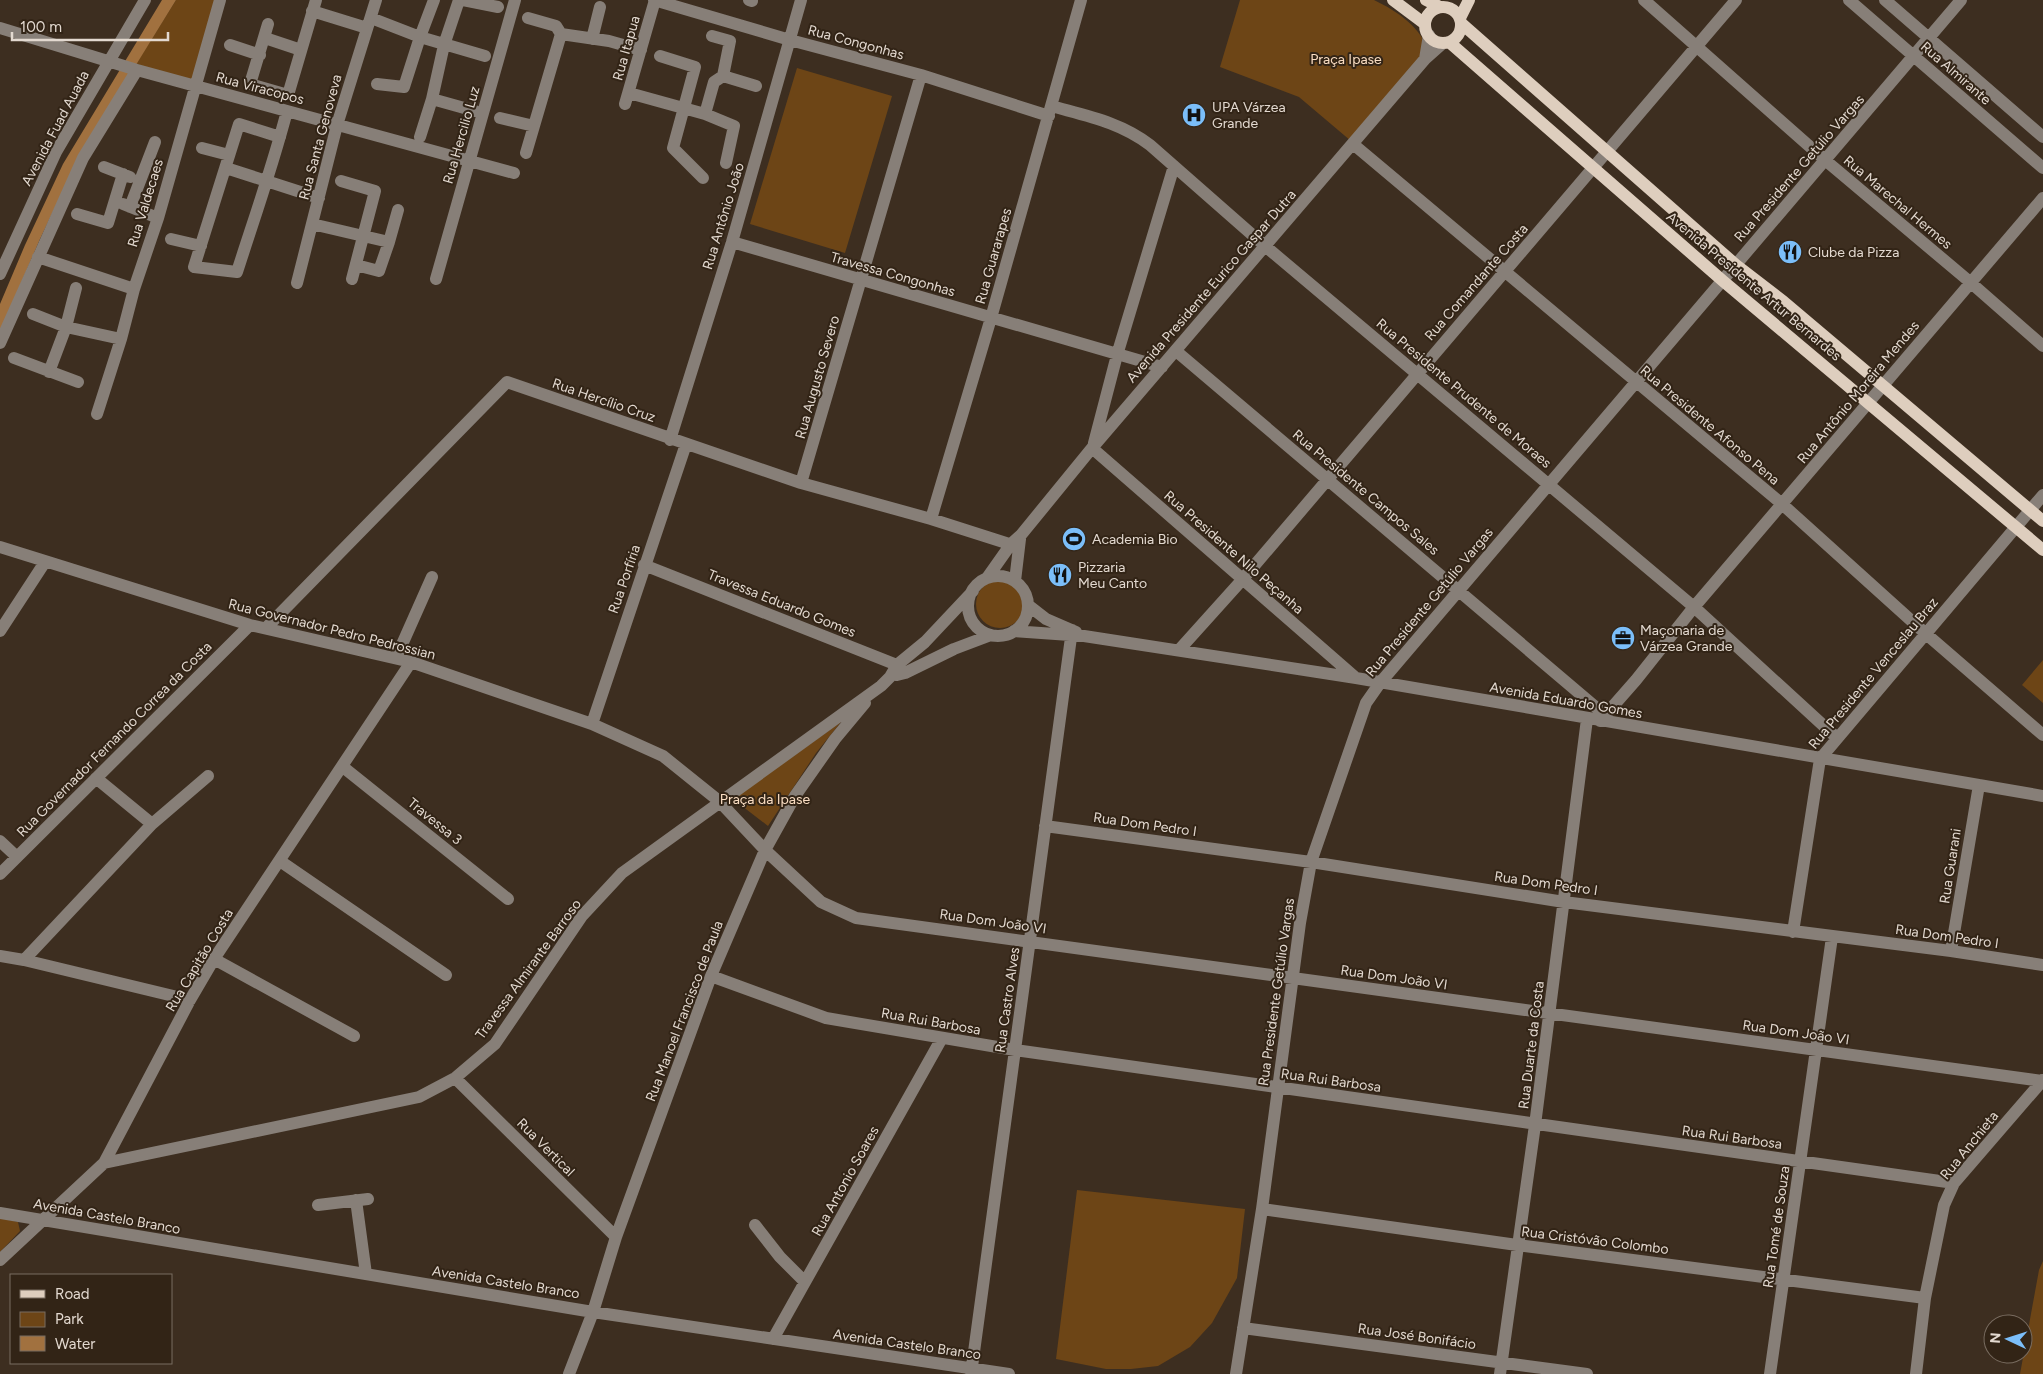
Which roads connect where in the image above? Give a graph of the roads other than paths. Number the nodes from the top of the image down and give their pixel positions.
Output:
1 (145, 0) edge
2 (220, 0) edge
3 (376, 0) edge
4 (434, 0) edge
5 (459, 0) edge
6 (463, 0) edge
7 (515, 0) edge
8 (655, 0) edge
9 (801, 0) edge
10 (1080, 0) edge
11 (1393, 0) edge
12 (1426, 0) edge
13 (1461, 0) edge
14 (1469, 0) edge
15 (1644, 0) edge
16 (1736, 0) edge
17 (1849, 0) edge
18 (1885, 0) edge
19 (1961, 0) edge
20 (314, 6) edge
21 (498, 7) dead end
22 (600, 7) dead end
23 (1444, 8) junction
24 (528, 18) dead end
25 (1460, 21) junction
26 (369, 23) junction
27 (268, 24) dead end
28 (0, 28) edge
29 (1427, 30) junction
30 (561, 34) junction
31 (712, 36) dead end
32 (420, 37) junction
33 (265, 38) junction
34 (1929, 38) junction
35 (592, 39) junction
36 (790, 40) junction
37 (1446, 43) junction
38 (444, 44) junction
39 (230, 45) dead end
40 (1696, 46) junction
41 (301, 50) junction
42 (641, 50) junction
43 (260, 55) junction
44 (485, 56) dead end
45 (660, 56) dead end
46 (1914, 57) junction
47 (1425, 59) junction
48 (114, 63) junction
49 (137, 70) junction
50 (921, 75) junction
51 (722, 76) junction
52 (377, 84) dead end
53 (194, 86) junction
54 (756, 86) dead end
55 (432, 99) junction
56 (684, 108) junction
57 (287, 111) junction
58 (475, 111) dead end
59 (1050, 111) junction
60 (705, 114) junction
61 (500, 118) dead end
62 (337, 126) junction
63 (534, 126) junction
64 (280, 137) junction
65 (420, 137) dead end
66 (2043, 137) edge
67 (155, 142) dead end
68 (1352, 144) junction
69 (202, 148) dead end
70 (1607, 153) junction
71 (526, 154) dead end
72 (1825, 160) junction
73 (228, 162) junction
74 (468, 162) junction
75 (726, 163) dead end
76 (1174, 166) junction
77 (104, 167) dead end
78 (1593, 168) junction
79 (2043, 168) edge
80 (514, 173) dead end
81 (122, 174) junction
82 (703, 178) dead end
83 (140, 180) junction
84 (266, 181) junction
85 (341, 181) dead end
86 (319, 198) junction
87 (2043, 198) edge
88 (114, 201) junction
89 (130, 207) junction
90 (398, 210) dead end
91 (78, 214) dead end
92 (158, 218) junction
93 (312, 224) junction
94 (362, 236) junction
95 (171, 239) dead end
96 (389, 242) junction
97 (732, 242) junction
98 (201, 246) junction
99 (1265, 246) junction
100 (38, 257) junction
101 (356, 264) junction
102 (1736, 265) junction
103 (1505, 272) junction
104 (0, 274) edge
105 (436, 279) dead end
106 (352, 280) dead end
107 (861, 280) junction
108 (1723, 281) junction
109 (1970, 282) junction
110 (297, 283) dead end
111 (76, 288) dead end
112 (134, 289) junction
113 (33, 314) dead end
114 (991, 318) junction
115 (66, 327) junction
116 (121, 339) junction
117 (0, 344) edge
118 (2043, 346) edge
119 (1176, 351) junction
120 (1117, 355) junction
121 (14, 358) dead end
122 (1162, 367) junction
123 (49, 372) junction
124 (1418, 373) junction
125 (78, 382) dead end
126 (1636, 382) junction
127 (1882, 385) junction
128 (1868, 401) junction
129 (97, 414) dead end
130 (670, 440) junction
131 (686, 444) junction
132 (1092, 448) junction
133 (1327, 478) junction
134 (801, 483) junction
135 (1550, 484) junction
136 (2043, 496) edge
137 (1782, 504) junction
138 (2030, 510) junction
139 (931, 519) junction
140 (2043, 521) edge
141 (2016, 527) junction
142 (1017, 542) junction
143 (0, 547) edge
144 (2043, 550) edge
145 (45, 562) junction
146 (644, 565) junction
147 (432, 578) dead end
148 (987, 578) junction
149 (1242, 580) junction
150 (1015, 581) junction
151 (972, 591) junction
152 (1459, 591) junction
153 (1028, 605) junction
154 (1694, 607) junction
155 (250, 625) junction
156 (266, 628) junction
157 (0, 631) edge
158 (1014, 631) junction
159 (1071, 632) junction
160 (1925, 633) junction
161 (991, 635) junction
162 (1180, 650) junction
163 (396, 658) junction
164 (412, 662) junction
165 (901, 669) junction
166 (1356, 678) junction
167 (885, 681) junction
168 (1380, 683) junction
169 (1603, 718) junction
170 (1587, 719) junction
171 (592, 724) junction
172 (2043, 735) edge
173 (1838, 738) junction
174 (1820, 759) junction
175 (342, 767) junction
176 (208, 776) dead end
177 (96, 778) junction
178 (1979, 785) junction
179 (2043, 796) edge
180 (719, 801) junction
181 (152, 824) junction
182 (1045, 826) junction
183 (0, 841) edge
184 (765, 850) junction
185 (17, 857) junction
186 (280, 861) junction
187 (1311, 862) junction
188 (0, 874) edge
189 (508, 899) dead end
190 (1564, 902) junction
191 (1794, 932) junction
192 (1832, 937) junction
193 (1030, 941) junction
194 (1951, 951) junction
195 (0, 956) edge
196 (214, 959) junction
197 (24, 960) junction
198 (2043, 965) edge
199 (446, 975) dead end
200 (711, 976) junction
201 (1293, 978) junction
202 (190, 1000) junction
203 (1550, 1013) junction
204 (354, 1036) dead end
205 (942, 1038) junction
206 (1015, 1050) junction
207 (1816, 1050) junction
208 (455, 1078) junction
209 (2043, 1080) edge
210 (1277, 1087) junction
211 (1536, 1125) junction
212 (1800, 1162) junction
213 (104, 1163) junction
214 (1954, 1183) junction
215 (318, 1205) dead end
216 (1262, 1209) junction
217 (0, 1213) edge
218 (43, 1221) junction
219 (755, 1226) dead end
220 (616, 1237) junction
221 (1517, 1245) junction
222 (0, 1260) edge
223 (366, 1274) junction
224 (1784, 1279) junction
225 (805, 1282) junction
226 (1925, 1298) junction
227 (593, 1312) junction
228 (1243, 1328) junction
229 (773, 1339) junction
230 (1501, 1368) edge
231 (972, 1371) edge
232 (569, 1374) edge
233 (1009, 1374) edge
234 (1236, 1374) edge
235 (1587, 1374) edge
236 (1770, 1374) edge
237 (1916, 1374) edge

1 - 48 street, Avenida Fuad Auada
2 - 53 street, Rua Valdecaes
3 - 26 street, Rua Santa Genoveva
4 - 32 street
5 - 38 street
6 - 21 street
7 - 74 street, Rua Hercilio Luz
8 - 36 street, Rua Congonhas
8 - 42 street, Rua Itapua
9 - 36 street, Rua Antônio João
10 - 59 street, Rua Guararapes
11 - 29 main road
12 - 23 main road
13 - 23 main road
14 - 25 main road
15 - 40 street, Rua Marechal Hermes
16 - 40 street, Rua Comandante Costa
17 - 46 street, Rua Almirante
18 - 34 street
19 - 34 street, Rua Presidente Getúlio Vargas
20 - 26 street
20 - 41 street
22 - 35 street
23 - 25 main road
23 - 29 main road
24 - 30 street
25 - 37 main road
25 - 70 main road, Avenida Presidente Artur Bernardes
26 - 32 street
26 - 62 street, Rua Santa Genoveva
27 - 33 street
28 - 48 street, Rua Viracopos
29 - 37 main road
29 - 47 street
30 - 35 street
30 - 63 street
31 - 51 street
32 - 38 street
32 - 52 street
33 - 41 street
33 - 43 street
34 - 46 street, Rua Presidente Getúlio Vargas
34 - 66 street
35 - 42 street
36 - 50 street, Rua Congonhas
36 - 97 street, Rua Antônio João
37 - 47 street, Avenida Presidente Eurico Gaspar Dutra
37 - 78 main road, Avenida Presidente Artur Bernardes
38 - 44 street
38 - 55 street
39 - 43 street
40 - 70 street, Rua Comandante Costa
40 - 72 street, Rua Marechal Hermes
41 - 43 street
42 - 56 street, Rua Itapua
45 - 56 street
46 - 72 street, Rua Presidente Getúlio Vargas
46 - 79 street, Rua Almirante
47 - 68 street, Avenida Presidente Eurico Gaspar Dutra
48 - 49 street, Rua Viracopos
48 - 104 street, Avenida Fuad Auada
49 - 53 street, Rua Viracopos
49 - 100 street
50 - 59 street, Rua Congonhas
50 - 107 street, Rua Augusto Severo
51 - 54 street
51 - 60 street
53 - 57 street, Rua Viracopos
53 - 92 street, Rua Valdecaes
55 - 58 street
55 - 65 street
56 - 60 street
56 - 82 street
57 - 62 street, Rua Viracopos
57 - 64 street
59 - 76 street, Rua Presidente Prudente de Moraes
59 - 114 street, Rua Guararapes
60 - 75 street
61 - 63 street
62 - 74 street, Rua Viracopos
62 - 86 street, Rua Santa Genoveva
63 - 71 street
64 - 73 street
64 - 84 street
67 - 83 street
68 - 99 street, Avenida Presidente Eurico Gaspar Dutra
68 - 103 street, Rua Presidente Afonso Pena
69 - 73 street
70 - 78 street, Rua Comandante Costa
70 - 102 main road, Avenida Presidente Artur Bernardes
72 - 102 street, Rua Presidente Getúlio Vargas
72 - 109 street, Rua Marechal Hermes
73 - 84 street
73 - 98 street
74 - 80 street, Rua Viracopos
74 - 105 street, Rua Hercilio Luz
76 - 99 street, Rua Presidente Prudente de Moraes
76 - 120 street
77 - 81 street
78 - 103 street, Rua Comandante Costa
78 - 108 main road, Avenida Presidente Artur Bernardes
81 - 83 street
81 - 88 street
83 - 89 street
84 - 86 street
84 - 98 street
85 - 94 street
86 - 93 street, Rua Santa Genoveva
87 - 109 street, Rua Antônio Moreira Mendes
88 - 89 street
88 - 91 street
89 - 92 street
90 - 96 street
92 - 112 street, Rua Valdecaes
93 - 94 street
93 - 110 street, Rua Santa Genoveva
94 - 96 street
94 - 101 street
95 - 98 street
96 - 101 street
97 - 107 street, Travessa Congonhas
97 - 130 street, Rua Antônio João
99 - 119 street, Avenida Presidente Eurico Gaspar Dutra
99 - 124 street, Rua Presidente Prudente de Moraes
100 - 112 street
100 - 117 street
101 - 106 street
102 - 108 street, Rua Presidente Getúlio Vargas
102 - 127 main road, Avenida Presidente Artur Bernardes
103 - 124 street, Rua Comandante Costa
103 - 126 street, Rua Presidente Afonso Pena
107 - 114 street, Travessa Congonhas
107 - 134 street, Rua Augusto Severo
108 - 126 street, Rua Presidente Getúlio Vargas
108 - 128 main road, Avenida Presidente Artur Bernardes
109 - 118 street, Rua Marechal Hermes
109 - 127 street, Rua Antônio Moreira Mendes
111 - 115 street
112 - 116 street, Rua Valdecaes
113 - 115 street
114 - 120 street, Travessa Congonhas
114 - 139 street, Rua Guararapes
115 - 116 street
115 - 123 street
116 - 129 street, Rua Valdecaes
119 - 122 street, Avenida Presidente Eurico Gaspar Dutra
119 - 133 street, Rua Presidente Campos Sales
120 - 122 street, Travessa Congonhas
120 - 132 street
121 - 123 street
122 - 132 street, Avenida Presidente Eurico Gaspar Dutra
123 - 125 street
124 - 133 street, Rua Comandante Costa
124 - 135 street, Rua Presidente Prudente de Moraes
126 - 135 street, Rua Presidente Getúlio Vargas
126 - 137 street, Rua Presidente Afonso Pena
127 - 128 street, Rua Antônio Moreira Mendes
127 - 138 main road, Avenida Presidente Artur Bernardes
128 - 137 street, Rua Antônio Moreira Mendes
128 - 141 main road, Avenida Presidente Artur Bernardes
130 - 131 street, Rua Hercílio Cruz
130 - 156 street, Rua Hercílio Cruz
131 - 134 street, Rua Hercílio Cruz
131 - 146 street, Rua Porfíria
132 - 142 street, Avenida Presidente Eurico Gaspar Dutra
132 - 149 street, Rua Presidente Nilo Peçanha
133 - 149 street, Rua Comandante Costa
133 - 152 street, Rua Presidente Campos Sales
134 - 139 street, Rua Hercílio Cruz
135 - 152 street, Rua Presidente Getúlio Vargas
135 - 154 street, Rua Presidente Prudente de Moraes
136 - 138 street, Rua Presidente Venceslau Braz
137 - 154 street, Rua Antônio Moreira Mendes
137 - 160 street, Rua Presidente Afonso Pena
138 - 140 main road, Avenida Presidente Artur Bernardes
138 - 141 street, Rua Presidente Venceslau Braz
139 - 142 street, Rua Hercílio Cruz
141 - 144 main road, Avenida Presidente Artur Bernardes
141 - 160 street, Rua Presidente Venceslau Braz
142 - 148 street, Avenida Presidente Eurico Gaspar Dutra
142 - 150 street
143 - 145 street, Rua Governador Pedro Pedrossian
145 - 155 street, Rua Governador Pedro Pedrossian
145 - 157 street
146 - 165 street, Travessa Eduardo Gomes
146 - 171 street, Rua Porfíria
147 - 163 street
148 - 150 street
148 - 151 street
149 - 162 street, Rua Comandante Costa
149 - 166 street, Rua Presidente Nilo Peçanha
150 - 153 street
151 - 161 street
151 - 165 street
152 - 168 street, Rua Presidente Getúlio Vargas
152 - 169 street, Rua Presidente Campos Sales
153 - 158 street
153 - 159 street
154 - 169 street, Rua Antônio Moreira Mendes
154 - 173 street, Rua Presidente Prudente de Moraes
155 - 156 street, Rua Governador Pedro Pedrossian
155 - 177 street, Rua Governador Fernando Correa da Costa
156 - 163 street, Rua Governador Pedro Pedrossian
158 - 159 street, Avenida Eduardo Gomes
158 - 161 street
159 - 162 street, Avenida Eduardo Gomes
159 - 182 street, Rua Castro Alves
160 - 172 street, Rua Presidente Afonso Pena
160 - 173 street, Rua Presidente Venceslau Braz
161 - 165 street
162 - 166 street, Avenida Eduardo Gomes
163 - 164 street, Rua Governador Pedro Pedrossian
164 - 171 street, Rua Governador Pedro Pedrossian
164 - 175 street, Rua Capitão Costa
165 - 167 street, Travessa Almirante Barroso
166 - 168 street, Avenida Eduardo Gomes
167 - 180 street, Travessa Almirante Barroso
167 - 184 street, Rua Manoel Francisco de Paula
168 - 170 street, Avenida Eduardo Gomes
168 - 187 street, Rua Presidente Getúlio Vargas
169 - 170 street, Avenida Eduardo Gomes
169 - 174 street, Avenida Eduardo Gomes
170 - 190 street, Rua Duarte da Costa
171 - 180 street, Rua Governador Pedro Pedrossian
173 - 174 street, Rua Presidente Venceslau Braz
174 - 178 street, Avenida Eduardo Gomes
174 - 191 street, Rua Presidente Venceslau Braz
175 - 186 street, Rua Capitão Costa
175 - 189 street, Travessa 3
176 - 181 street
177 - 181 street
177 - 185 street, Rua Governador Fernando Correa da Costa
178 - 179 street, Avenida Eduardo Gomes
178 - 194 street, Rua Guarani
180 - 184 street, Rua Governador Pedro Pedrossian
180 - 208 street, Travessa Almirante Barroso
181 - 197 street
182 - 187 street, Rua Dom Pedro I
182 - 193 street, Rua Castro Alves
183 - 185 street
184 - 193 street, Rua Dom João VI
184 - 200 street, Rua Manoel Francisco de Paula
185 - 188 street, Rua Governador Fernando Correa da Costa
186 - 196 street, Rua Capitão Costa
186 - 199 street
187 - 190 street, Rua Dom Pedro I
187 - 201 street, Rua Presidente Getúlio Vargas
190 - 191 street, Rua Dom Pedro I
190 - 203 street, Rua Duarte da Costa
191 - 192 street, Rua Dom Pedro I
192 - 194 street, Rua Dom Pedro I
192 - 207 street, Rua Tomé de Souza
193 - 201 street, Rua Dom João VI
193 - 206 street, Rua Castro Alves
194 - 198 street, Rua Dom Pedro I
195 - 197 street
196 - 202 street, Rua Capitão Costa
196 - 204 street
197 - 202 street
200 - 205 street, Rua Rui Barbosa
200 - 220 street, Rua Manoel Francisco de Paula
201 - 203 street, Rua Dom João VI
201 - 210 street, Rua Presidente Getúlio Vargas
202 - 213 street, Rua Capitão Costa
203 - 207 street, Rua Dom João VI
203 - 211 street, Rua Duarte da Costa
205 - 206 street, Rua Rui Barbosa
205 - 225 street, Rua Antonio Soares
206 - 210 street, Rua Rui Barbosa
206 - 231 street, Rua Castro Alves
207 - 209 street, Rua Dom João VI
207 - 212 street, Rua Tomé de Souza
208 - 213 street, Travessa Almirante Barroso
208 - 220 street, Rua Vertical
209 - 214 street, Rua Anchieta
210 - 211 street, Rua Rui Barbosa
210 - 216 street, Rua Presidente Getúlio Vargas
211 - 212 street, Rua Rui Barbosa
211 - 221 street, Rua Duarte da Costa
212 - 214 street, Rua Rui Barbosa
212 - 224 street, Rua Tomé de Souza
213 - 218 street, Rua Capitão Costa
214 - 226 street, Rua Anchieta
215 - 223 street
216 - 221 street, Rua Cristóvão Colombo
216 - 228 street, Rua Presidente Getúlio Vargas
217 - 218 street, Avenida Castelo Branco
218 - 222 street, Rua Capitão Costa
218 - 223 street, Avenida Castelo Branco
219 - 225 street
220 - 227 street, Rua Manoel Francisco de Paula
221 - 224 street, Rua Cristóvão Colombo
221 - 230 street, Rua Duarte da Costa
223 - 227 street, Avenida Castelo Branco
224 - 226 street, Rua Cristóvão Colombo
224 - 236 street, Rua Tomé de Souza
225 - 229 street, Rua Antonio Soares
226 - 237 street, Rua Anchieta
227 - 229 street, Avenida Castelo Branco
227 - 232 street, Rua Manoel Francisco de Paula
228 - 230 street, Rua José Bonifácio
228 - 234 street, Rua Presidente Getúlio Vargas
229 - 231 street, Avenida Castelo Branco
230 - 235 street, Rua José Bonifácio
231 - 233 street, Avenida Castelo Branco

